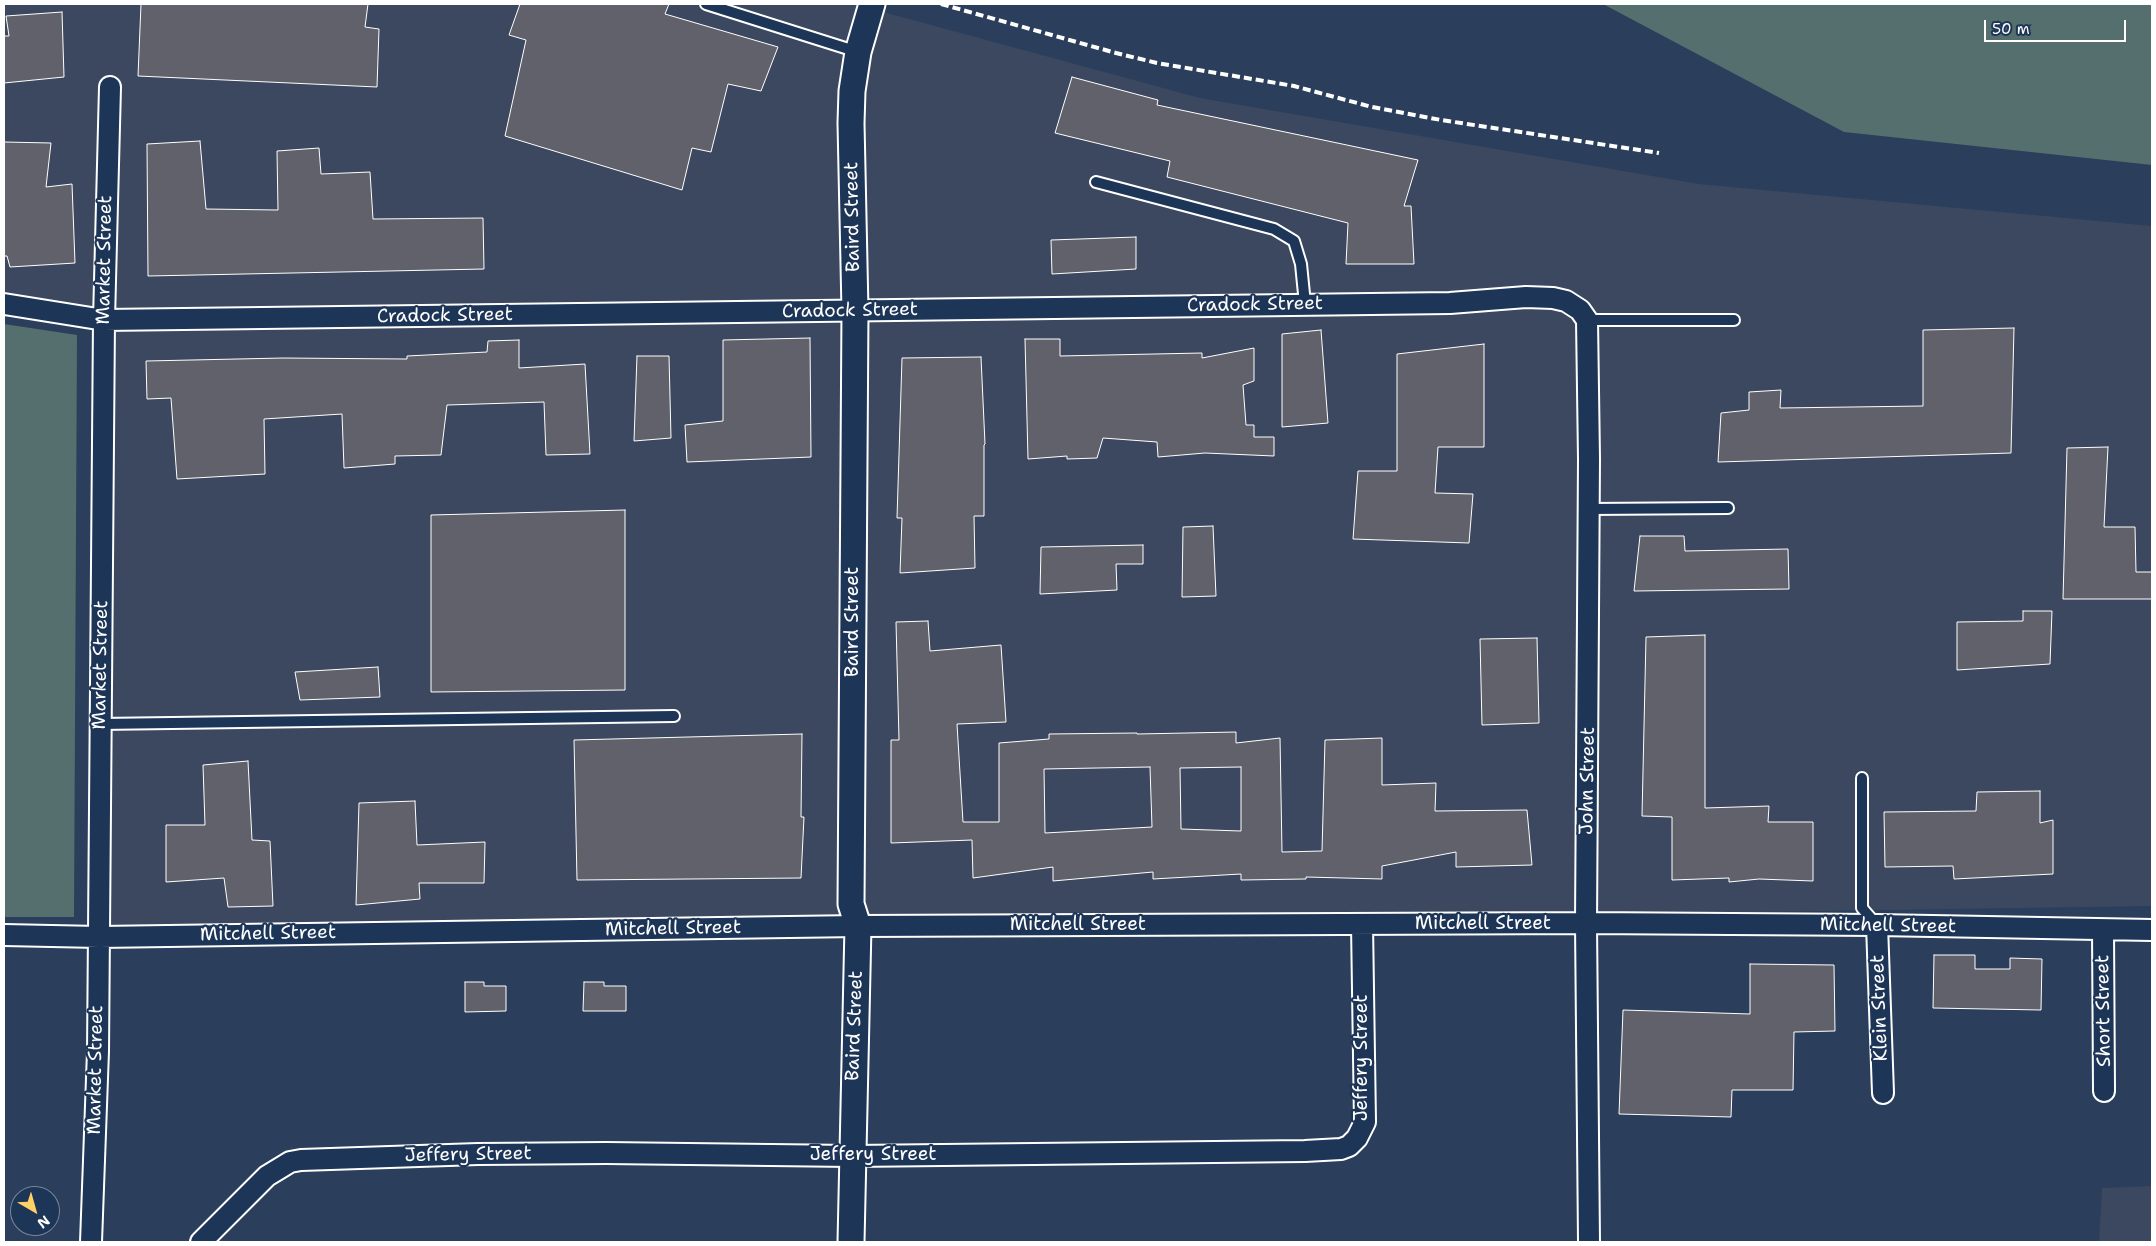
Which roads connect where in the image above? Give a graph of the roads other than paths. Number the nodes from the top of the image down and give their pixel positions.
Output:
1 (706, 4) edge
2 (872, 4) edge
3 (858, 52) junction
4 (110, 87) dead end
5 (1096, 182) dead end
6 (4, 304) edge
7 (1305, 304) junction
8 (855, 311) junction
9 (104, 320) junction
10 (1587, 320) junction
11 (1734, 320) dead end
12 (1728, 508) dead end
13 (1589, 509) junction
14 (674, 716) dead end
15 (100, 724) junction
16 (1862, 778) dead end
17 (1586, 923) junction
18 (1362, 924) junction
19 (1877, 925) junction
20 (858, 926) junction
21 (2103, 930) junction
22 (2152, 930) edge
23 (4, 936) edge
24 (99, 937) junction
25 (2104, 1091) dead end
26 (1883, 1093) dead end
27 (852, 1156) junction
28 (91, 1242) edge
29 (201, 1242) edge
30 (851, 1242) edge
31 (1589, 1242) edge

1 - 3 lane
2 - 3 street, Baird Street
3 - 8 street, Baird Street
4 - 9 street, Market Street
5 - 7 lane
6 - 9 street, Cradock Street
7 - 8 street, Cradock Street
7 - 10 street, Cradock Street
8 - 9 street, Cradock Street
8 - 20 street, Baird Street
9 - 15 street, Market Street
10 - 11 lane
10 - 13 street, John Street
12 - 13 lane
13 - 17 street, John Street
14 - 15 lane
15 - 24 street, Market Street
16 - 19 lane
17 - 18 street, Mitchell Street
17 - 19 street, Mitchell Street
17 - 31 street, John Street
18 - 20 street, Mitchell Street
18 - 27 street, Jeffery Street
19 - 21 street, Mitchell Street
19 - 26 street, Klein Street
20 - 24 street, Mitchell Street
20 - 27 street, Baird Street
21 - 22 street, Mitchell Street
21 - 25 street, Short Street
23 - 24 street, Mitchell Street
24 - 28 street, Market Street
27 - 29 street, Jeffery Street
27 - 30 street, Baird Street

